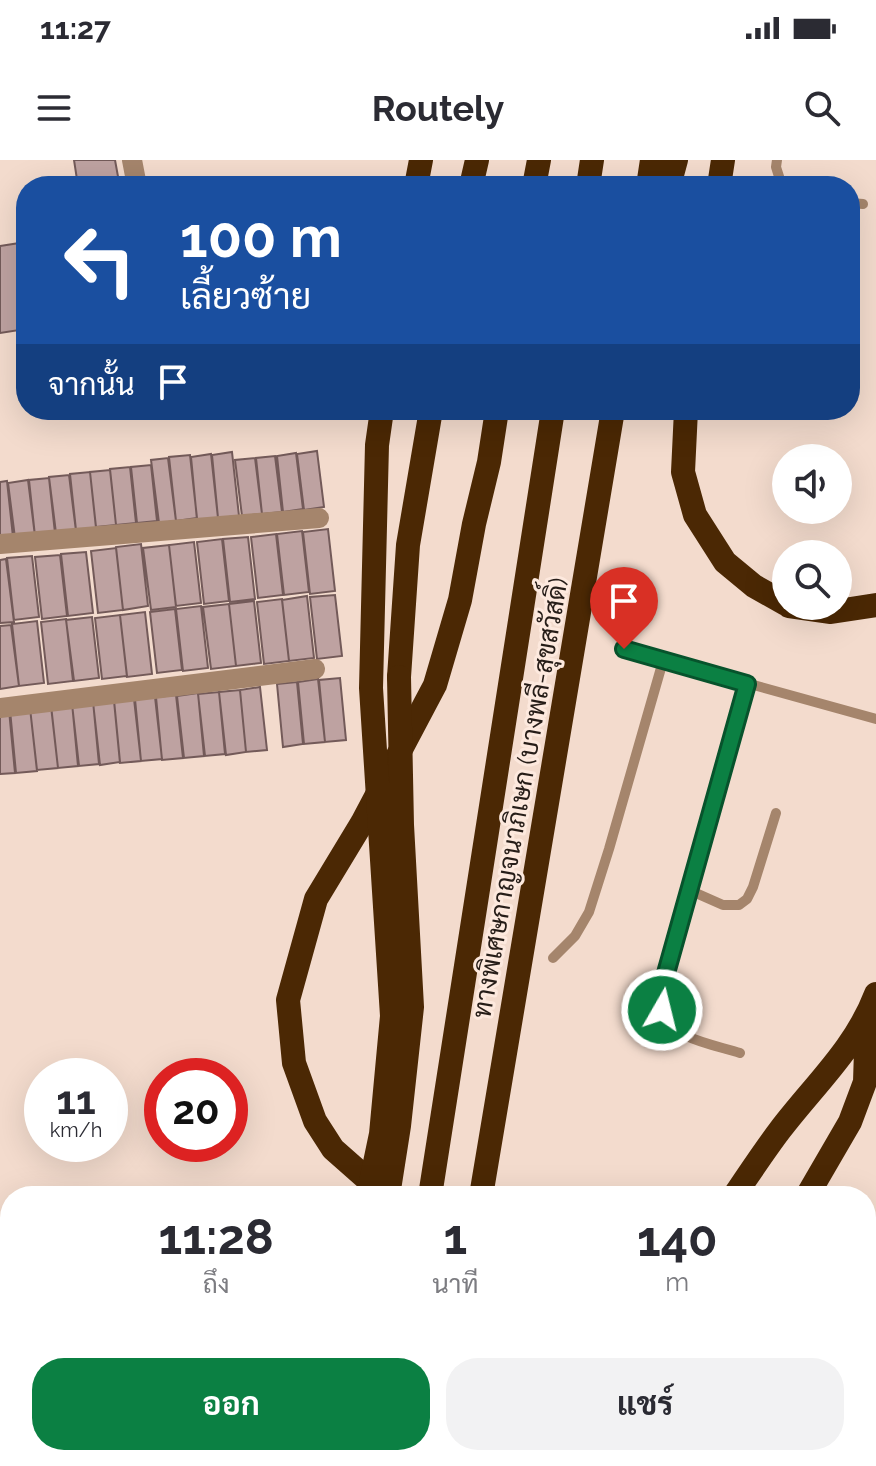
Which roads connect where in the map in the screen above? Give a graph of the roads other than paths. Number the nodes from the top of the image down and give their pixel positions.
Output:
1 (860, 204) edge
2 (863, 204) dead end
3 (381, 420) edge
4 (429, 420) edge
5 (495, 420) edge
6 (551, 420) edge
7 (611, 420) edge
8 (686, 420) edge
9 (319, 518) dead end
10 (0, 544) edge
11 (772, 596) edge
12 (876, 605) edge
13 (852, 609) edge
14 (624, 649) dead end
15 (663, 661) junction
16 (315, 669) dead end
17 (747, 684) junction
18 (0, 708) edge
19 (876, 719) edge
20 (776, 813) dead end
21 (689, 890) junction
22 (553, 958) dead end
23 (872, 1005) edge
24 (740, 1053) dead end
25 (370, 1186) edge
26 (376, 1186) edge
27 (389, 1186) edge
28 (432, 1186) edge
29 (483, 1186) edge
30 (741, 1186) edge
31 (814, 1186) edge

1 - 2 lane
3 - 25 highway, bridge
4 - 27 highway, bridge
5 - 26 highway
6 - 28 highway, ทางพิเศษกาญจนาภิเษก (บางพลี-สุขสวัสดิ์)
7 - 29 highway, ทางพิเศษกาญจนาภิเษก (บางพลี-สุขสวัสดิ์)
8 - 11 highway
9 - 10 street
12 - 13 highway
14 - 15 lane
15 - 17 lane
15 - 22 lane
16 - 18 street
17 - 19 lane
17 - 21 lane
20 - 21 lane
21 - 24 lane
23 - 30 highway
23 - 31 highway

